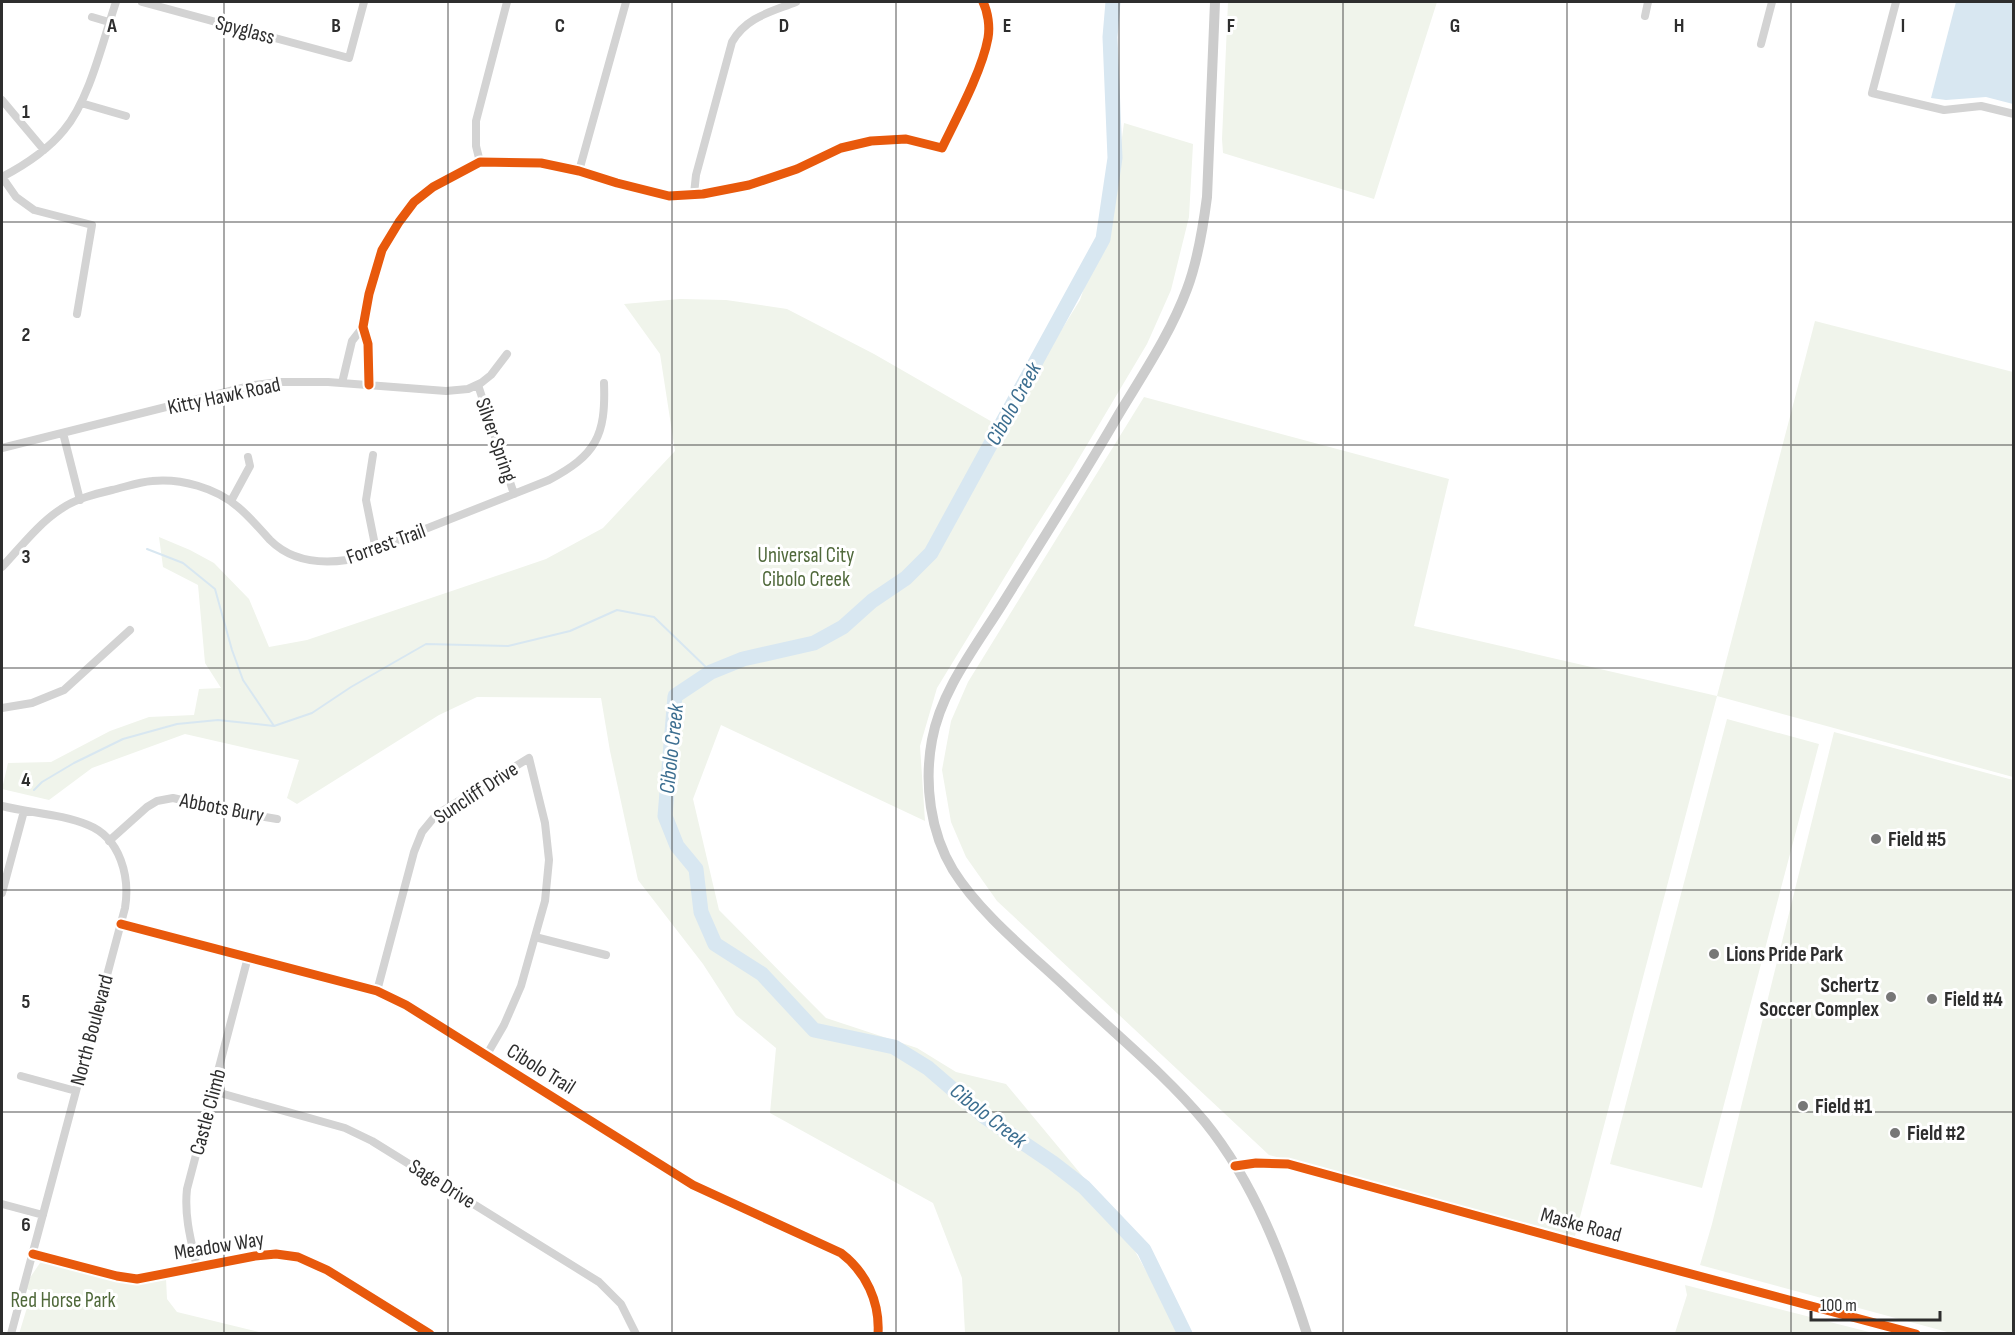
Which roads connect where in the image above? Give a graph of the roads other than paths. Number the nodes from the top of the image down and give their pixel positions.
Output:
1 (116, 2) edge
2 (142, 2) edge
3 (364, 2) edge
4 (507, 2) edge
5 (626, 2) edge
6 (796, 2) edge
7 (983, 2) edge
8 (1215, 2) edge
9 (1648, 2) edge
10 (1772, 2) edge
11 (1896, 2) edge
12 (92, 16) dead end
13 (1645, 16) dead end
14 (109, 22) junction
15 (1761, 44) dead end
16 (2, 100) edge
17 (81, 103) junction
18 (2013, 114) edge
19 (126, 116) dead end
20 (44, 150) junction
21 (480, 162) junction
22 (579, 171) junction
23 (2, 177) edge
24 (694, 194) junction
25 (77, 314) dead end
26 (363, 327) junction
27 (507, 354) dead end
28 (604, 382) dead end
29 (342, 383) junction
30 (478, 385) junction
31 (369, 386) junction
32 (63, 433) junction
33 (2, 448) edge
34 (373, 455) dead end
35 (248, 457) dead end
36 (514, 494) junction
37 (80, 500) junction
38 (231, 501) junction
39 (376, 550) junction
40 (2, 567) edge
41 (130, 630) dead end
42 (2, 708) edge
43 (2, 806) edge
44 (24, 811) junction
45 (278, 819) dead end
46 (109, 841) junction
47 (2, 893) edge
48 (121, 924) junction
49 (535, 937) junction
50 (606, 955) dead end
51 (249, 957) junction
52 (377, 991) junction
53 (486, 1056) junction
54 (21, 1076) dead end
55 (76, 1091) junction
56 (213, 1091) junction
57 (1235, 1166) junction
58 (2, 1204) edge
59 (43, 1215) junction
60 (33, 1254) junction
61 (197, 1267) junction
62 (11, 1334) edge
63 (430, 1334) edge
64 (636, 1334) edge
65 (878, 1334) edge
66 (1307, 1334) edge
67 (1916, 1334) edge

1 - 14 street
2 - 3 street, Spyglass
4 - 21 street
5 - 22 street
6 - 24 street
7 - 24 street
8 - 57 main road
9 - 13 street
10 - 15 street
11 - 18 street
12 - 14 street
14 - 17 street
16 - 20 street
17 - 19 street
17 - 20 street
20 - 23 street
21 - 22 street
21 - 26 street
22 - 24 street
23 - 25 street
26 - 29 street
26 - 31 street
27 - 30 street
28 - 36 street, Forrest Trail
29 - 31 street, Kitty Hawk Road
29 - 32 street, Kitty Hawk Road
30 - 31 street, Kitty Hawk Road
30 - 36 street, Silver Spring
32 - 33 street, Kitty Hawk Road
32 - 37 street
34 - 39 street
35 - 38 street
36 - 39 street, Forrest Trail
37 - 38 street, Forrest Trail
37 - 40 street, Forrest Trail
38 - 39 street, Forrest Trail
41 - 42 street
43 - 44 street, North Boulevard
44 - 46 street, North Boulevard
44 - 47 street
45 - 46 street, Abbots Bury
46 - 48 street, North Boulevard
48 - 51 street, Cibolo Trail
48 - 55 street, North Boulevard
49 - 50 street
49 - 52 street, Suncliff Drive
49 - 53 street, Suncliff Drive
51 - 52 street, Cibolo Trail
51 - 56 street, Castle Climb
52 - 53 street, Cibolo Trail
53 - 65 street, Cibolo Trail
54 - 55 street
55 - 59 street, North Boulevard
56 - 61 street, Castle Climb
56 - 64 street, Sage Drive
57 - 66 main road
57 - 67 street, Maske Road
58 - 59 street
59 - 60 street, North Boulevard
60 - 61 street, Meadow Way
60 - 62 street, North Boulevard
61 - 63 street, Meadow Way

